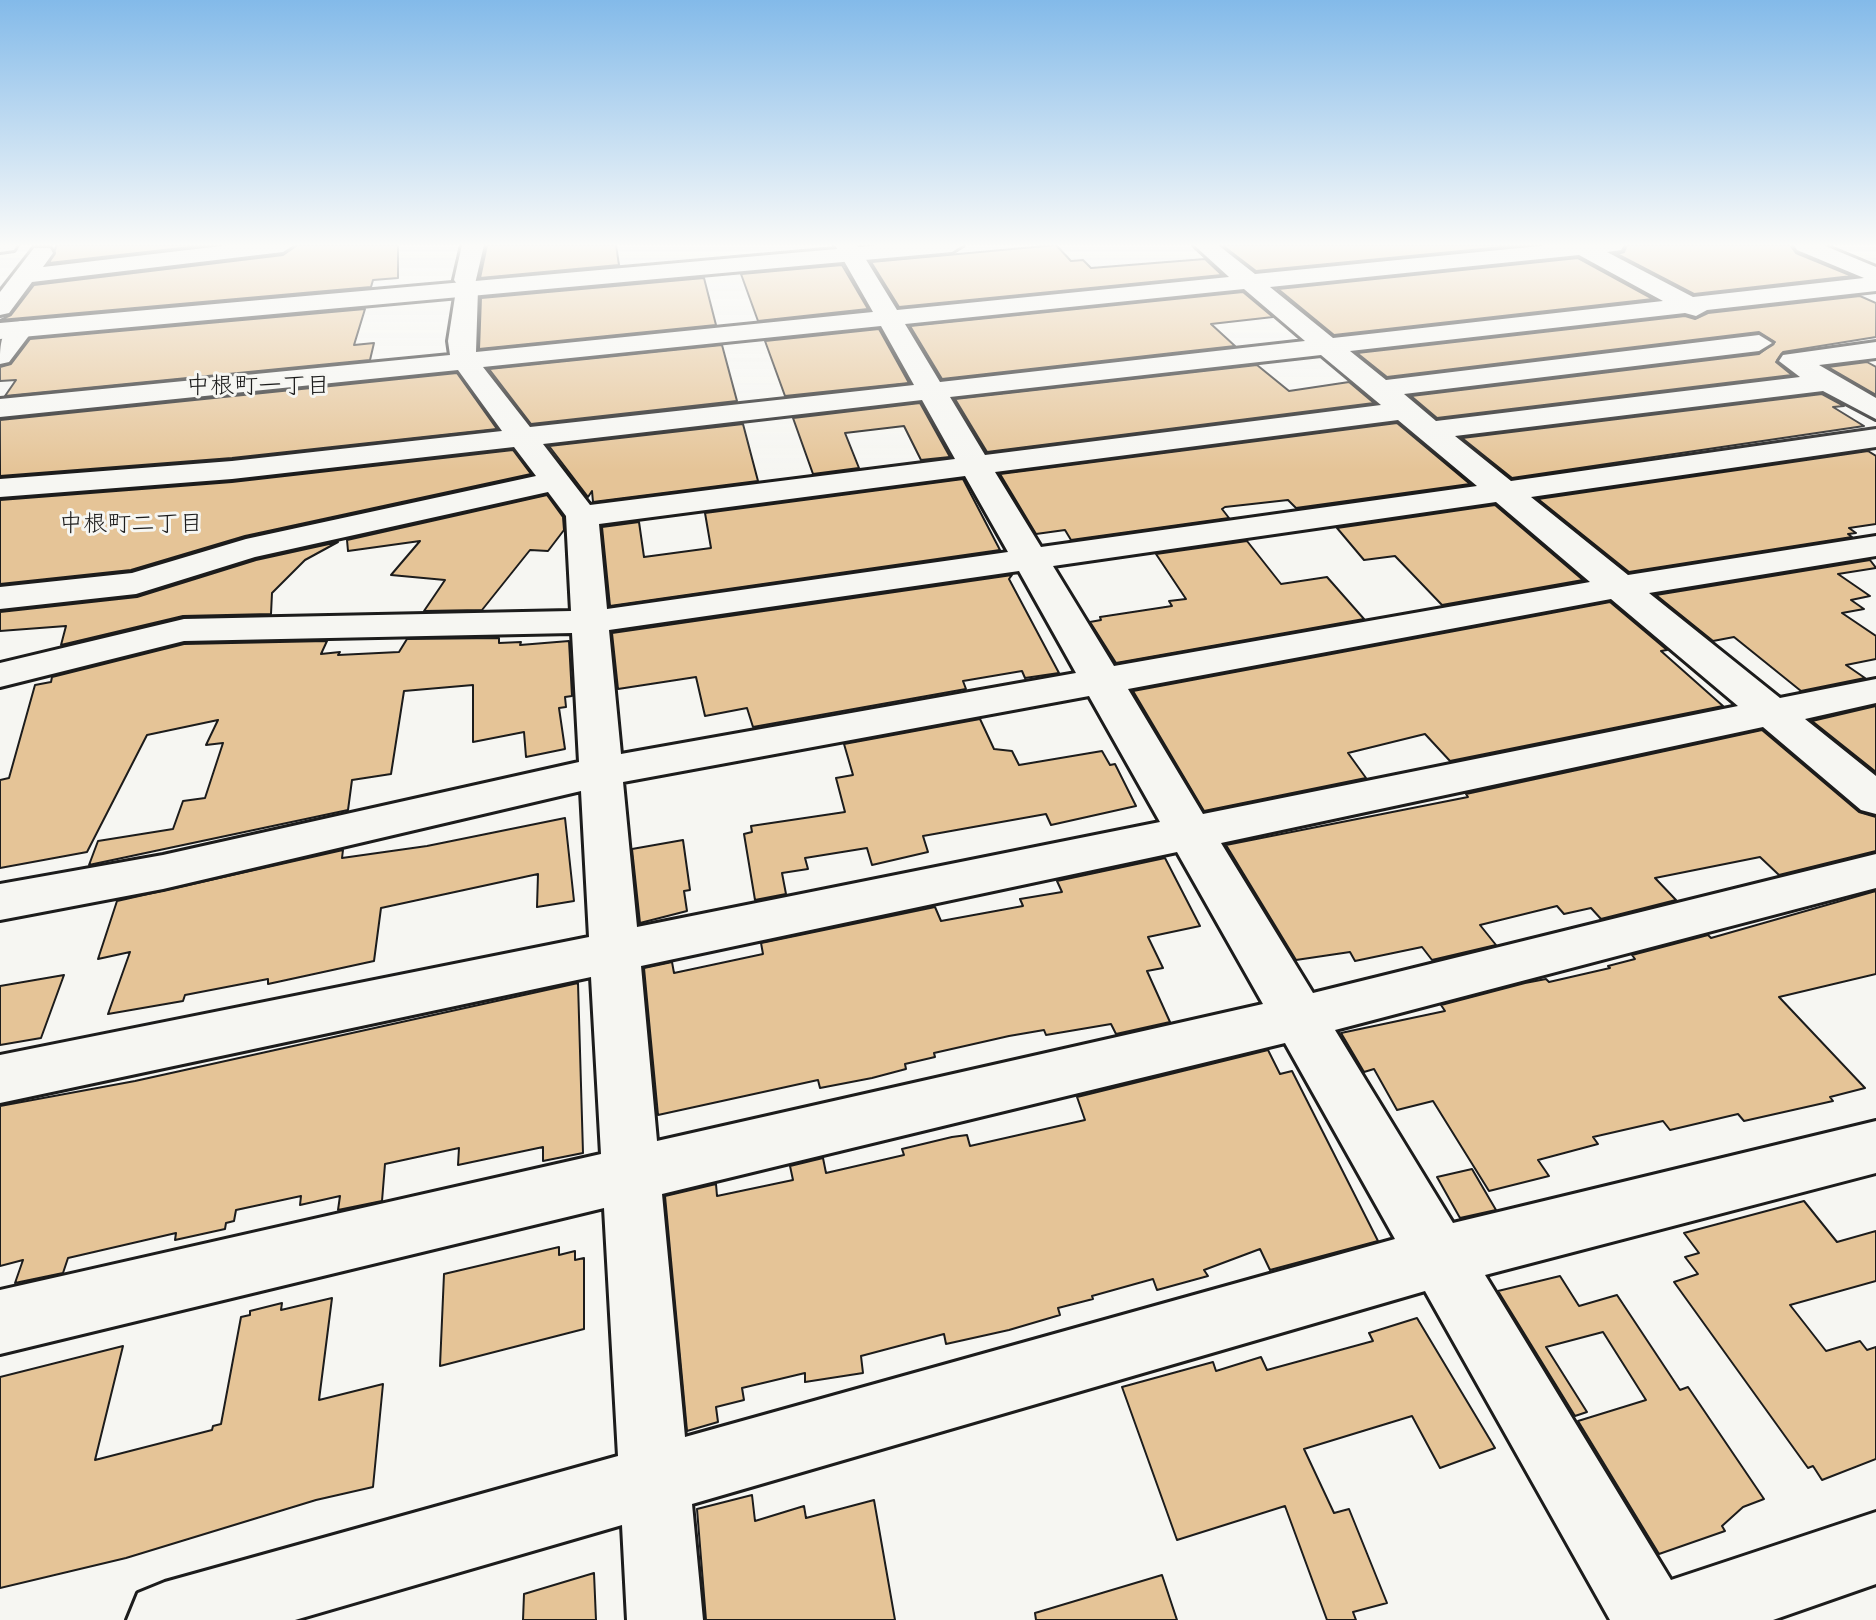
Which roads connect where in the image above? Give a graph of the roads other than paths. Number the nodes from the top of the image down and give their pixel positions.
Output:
1 (86, 321) edge
2 (463, 321) edge
3 (852, 321) edge
4 (889, 321) edge
5 (1297, 321) edge
6 (1555, 321) edge
7 (1718, 321) edge
8 (1509, 326) junction
9 (7, 328) edge
10 (1759, 343) junction
11 (1329, 347) junction
12 (1872, 353) edge
13 (0, 356) edge
14 (464, 360) junction
15 (1792, 361) junction
16 (1569, 366) junction
17 (1828, 382) junction
18 (1380, 389) junction
19 (932, 393) junction
20 (1629, 406) junction
21 (0, 408) edge
22 (1876, 410) edge
23 (1418, 420) junction
24 (521, 438) junction
25 (1876, 438) edge
26 (1716, 461) junction
27 (974, 465) junction
28 (0, 488) edge
29 (1505, 492) junction
30 (568, 498) junction
31 (1876, 546) edge
32 (1029, 559) junction
33 (1620, 587) junction
34 (0, 598) edge
35 (590, 622) junction
36 (0, 675) edge
37 (1100, 679) junction
38 (1876, 691) edge
39 (1772, 713) junction
40 (601, 772) junction
41 (1876, 799) edge
42 (1190, 833) junction
43 (1876, 871) edge
44 (0, 902) edge
45 (615, 952) junction
46 (1298, 1018) junction
47 (0, 1079) edge
48 (1876, 1147) edge
49 (632, 1174) junction
50 (1438, 1257) junction
51 (0, 1322) edge
52 (655, 1482) junction
53 (1876, 1548) edge
54 (165, 1620) edge
55 (665, 1620) edge
56 (1652, 1620) edge
57 (1665, 1620) edge

1 - 9 street
2 - 14 street
3 - 14 street
4 - 19 street
5 - 11 street
6 - 8 street
7 - 10 street
8 - 11 street
8 - 16 street
9 - 13 street
10 - 15 street
10 - 16 street
11 - 18 street
11 - 19 street
12 - 15 street
14 - 21 street
14 - 24 street
15 - 17 street
16 - 18 street
17 - 20 street
17 - 22 street
18 - 23 street
19 - 24 street
19 - 27 street
20 - 23 street
20 - 26 street
23 - 27 street
23 - 29 street
24 - 28 street
24 - 30 street
25 - 26 street
26 - 29 street
27 - 30 street
27 - 32 street
29 - 32 street
29 - 33 street
30 - 34 street
30 - 35 street
31 - 33 street
32 - 35 street
32 - 37 street
33 - 37 street
33 - 39 street
35 - 36 street
35 - 40 street
37 - 40 street
37 - 42 street
38 - 39 street
39 - 41 street
39 - 42 street
40 - 44 street
40 - 45 street
42 - 45 street
42 - 46 street
43 - 46 street
45 - 47 street
45 - 49 street
46 - 49 street
46 - 50 street
48 - 50 street
49 - 51 street
49 - 52 street
50 - 52 street
50 - 56 street
52 - 54 street
52 - 55 street
53 - 57 street

